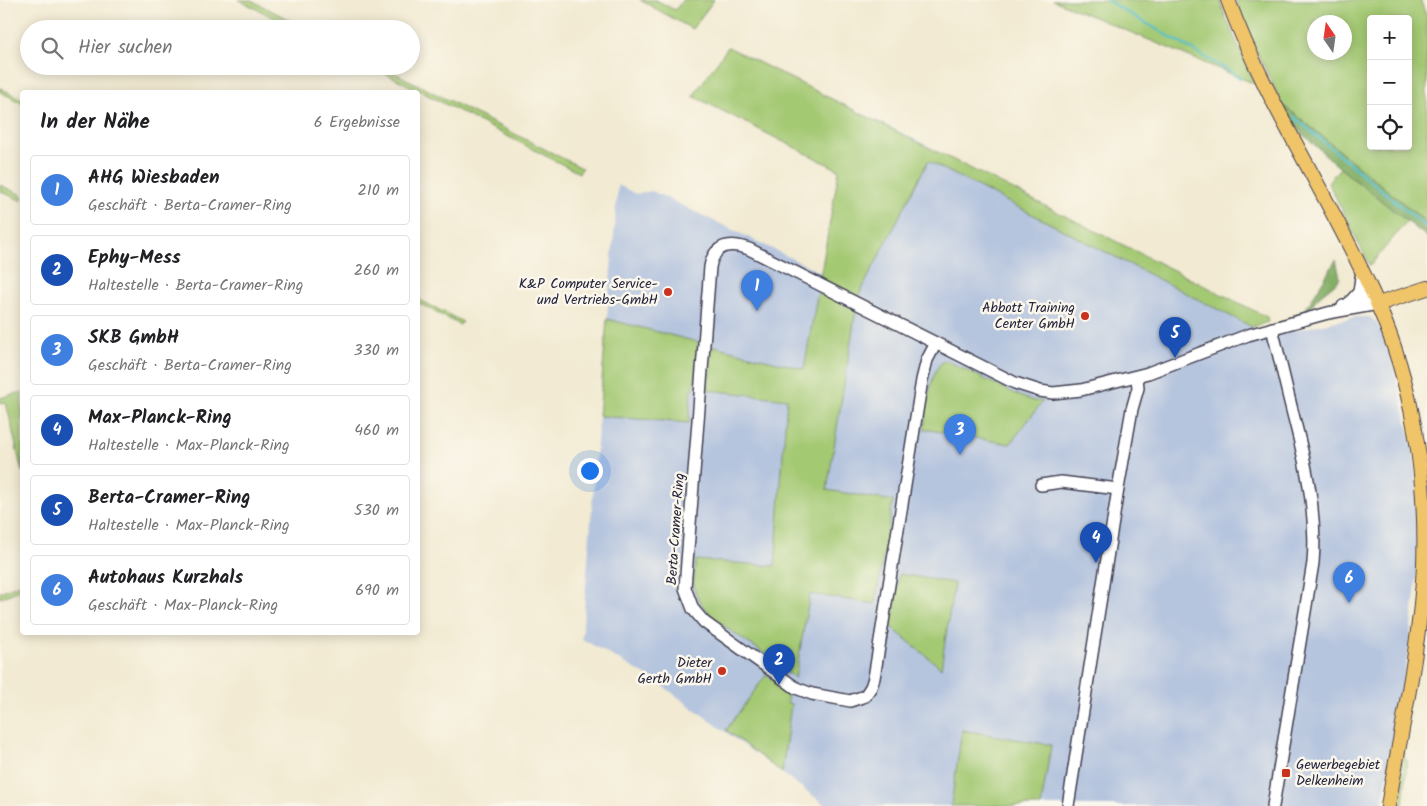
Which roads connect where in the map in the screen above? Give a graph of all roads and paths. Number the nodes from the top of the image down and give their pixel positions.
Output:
1 (1228, 0) edge
2 (1362, 270) junction
3 (1425, 289) edge
4 (1399, 298) junction
5 (1376, 300) junction
6 (1350, 303) junction
7 (1328, 313) junction
8 (1387, 326) junction
9 (1272, 328) junction
10 (936, 343) junction
11 (1137, 376) junction
12 (1041, 485) dead end
13 (1118, 489) junction
14 (1068, 806) edge
15 (1273, 806) edge
16 (1388, 806) edge

1 - 2 main road
2 - 5 main road
2 - 6 street
3 - 4 main road
3 - 5 main road
4 - 5 main road
4 - 8 main road
5 - 6 street
5 - 7 street
5 - 8 main road
6 - 7 street
7 - 9 street, Berta-Cramer-Ring
8 - 16 main road
9 - 11 street, Berta-Cramer-Ring
9 - 15 street
10 - 10 street, Berta-Cramer-Ring
10 - 11 street, Berta-Cramer-Ring
11 - 13 street
12 - 13 street
13 - 14 street

